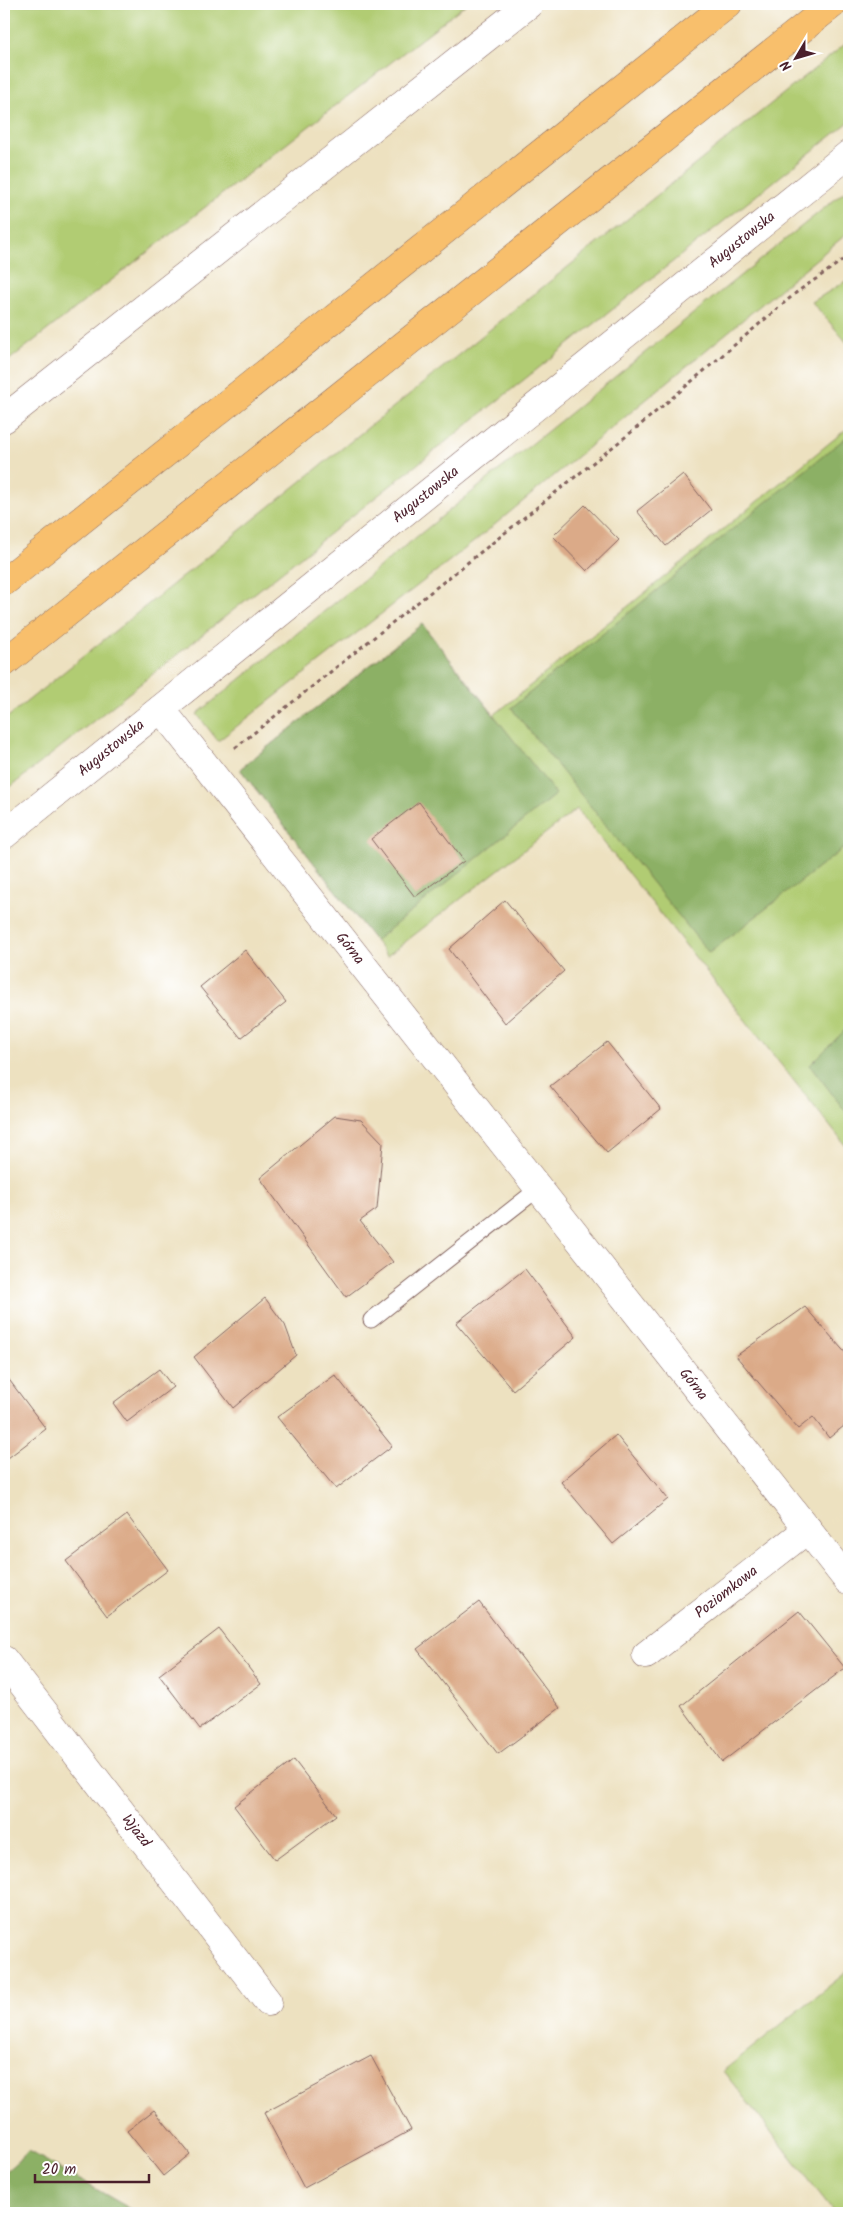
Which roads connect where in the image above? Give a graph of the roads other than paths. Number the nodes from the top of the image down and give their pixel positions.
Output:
1 (529, 4) edge
2 (728, 4) edge
3 (833, 4) edge
4 (849, 154) edge
5 (4, 419) edge
6 (4, 582) edge
7 (4, 663) edge
8 (161, 709) junction
9 (4, 835) edge
10 (539, 1188) junction
11 (371, 1320) dead end
12 (808, 1529) junction
13 (848, 1581) edge
14 (646, 1655) dead end
15 (4, 1660) edge
16 (268, 2002) dead end

1 - 5 street
2 - 6 highway
3 - 7 highway
4 - 8 street, Augustowska
8 - 9 street, Augustowska
8 - 10 street, Górna
10 - 11 lane
10 - 12 street, Górna
12 - 13 street, Górna
12 - 14 street, Poziomkowa
15 - 16 street, Wjazd

